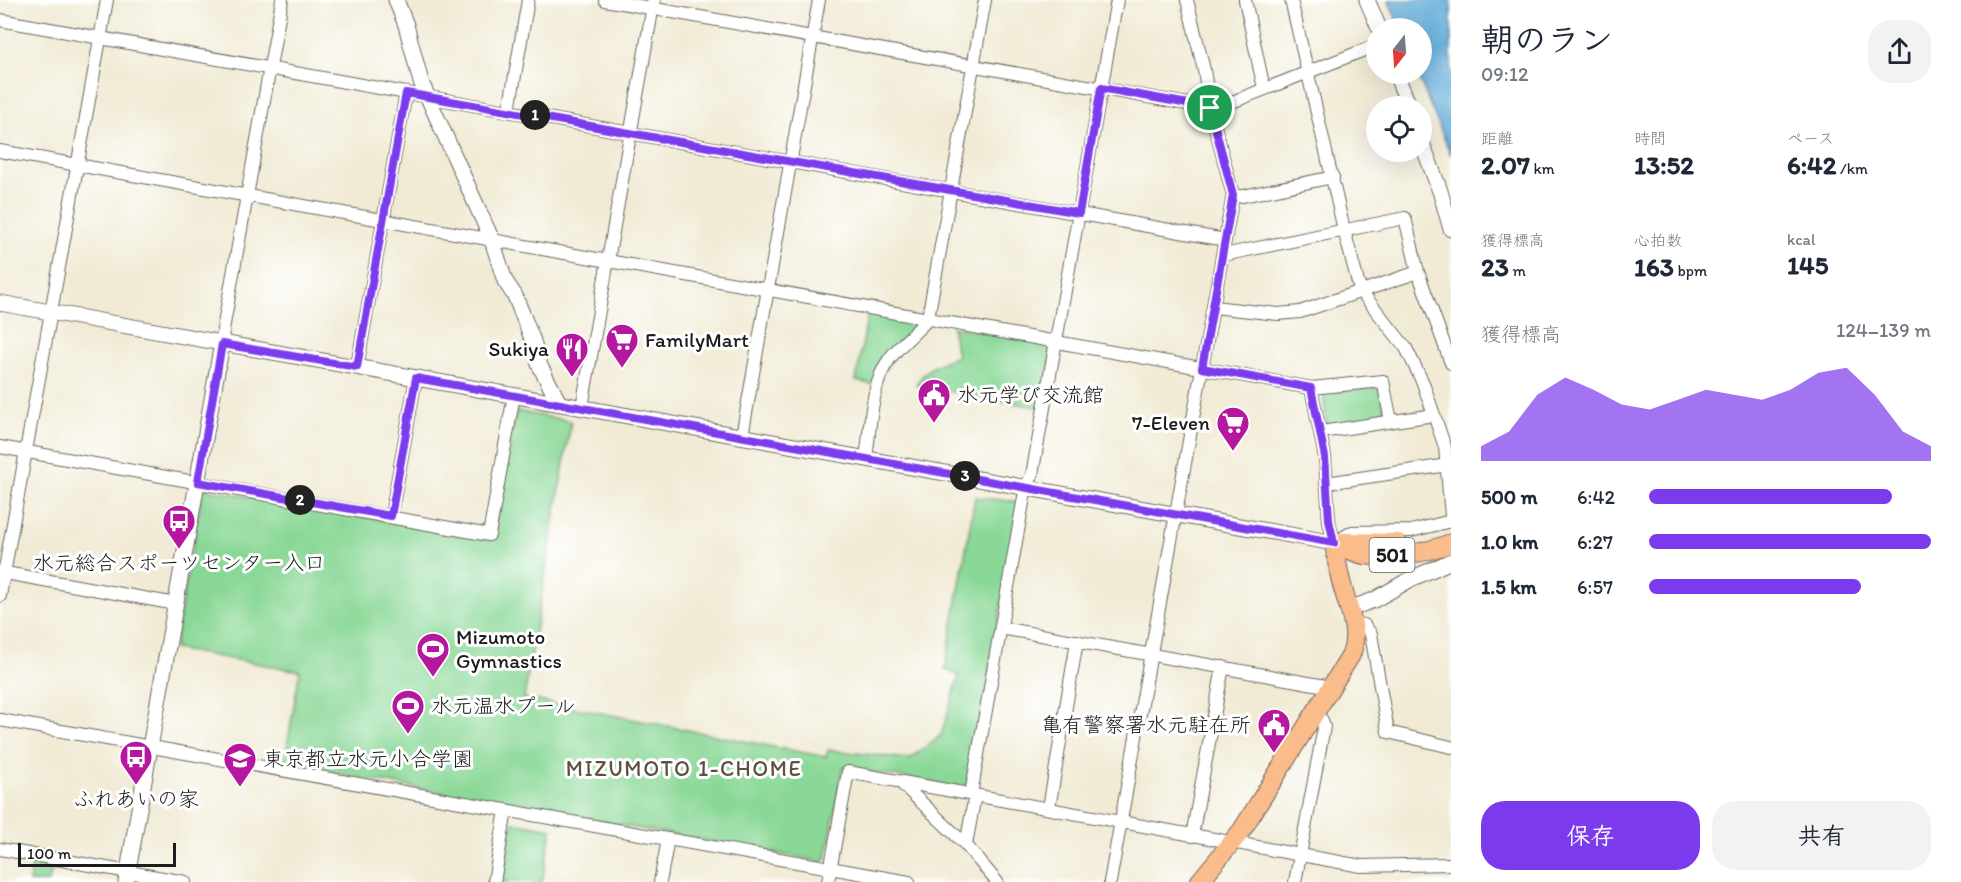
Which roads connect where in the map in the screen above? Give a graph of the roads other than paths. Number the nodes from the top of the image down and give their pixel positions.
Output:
1 (107, 0) edge
2 (282, 0) edge
3 (396, 0) edge
4 (528, 0) edge
5 (605, 0) edge
6 (819, 0) edge
7 (986, 0) edge
8 (1117, 0) edge
9 (1186, 0) edge
10 (1245, 0) edge
11 (1291, 0) edge
12 (1367, 0) edge
13 (653, 4) edge
14 (1374, 18) edge
15 (0, 20) edge
16 (812, 37) junction
17 (100, 39) junction
18 (1366, 49) edge
19 (973, 65) junction
20 (270, 68) junction
21 (1308, 71) junction
22 (1101, 88) junction
23 (1264, 89) junction
24 (406, 93) junction
25 (428, 98) junction
26 (1210, 108) junction
27 (509, 110) junction
28 (630, 133) junction
29 (0, 151) edge
30 (790, 161) junction
31 (1429, 162) edge
32 (77, 166) junction
33 (1333, 177) junction
34 (951, 190) junction
35 (247, 196) junction
36 (1233, 196) junction
37 (1079, 213) junction
38 (383, 221) junction
39 (1451, 229) edge
40 (1344, 230) junction
41 (492, 240) junction
42 (1225, 240) junction
43 (1223, 255) junction
44 (608, 260) junction
45 (1418, 272) junction
46 (767, 290) junction
47 (1360, 290) junction
48 (0, 303) edge
49 (1213, 307) junction
50 (51, 312) junction
51 (929, 318) junction
52 (1055, 342) junction
53 (222, 344) junction
54 (1451, 363) edge
55 (357, 367) junction
56 (1202, 368) junction
57 (416, 378) junction
58 (1311, 388) junction
59 (514, 395) junction
60 (559, 403) junction
61 (582, 407) junction
62 (1434, 415) junction
63 (1391, 421) junction
64 (1321, 432) junction
65 (742, 436) junction
66 (0, 447) edge
67 (1448, 447) edge
68 (26, 452) junction
69 (866, 458) junction
70 (1448, 465) junction
71 (198, 482) junction
72 (1326, 483) junction
73 (1026, 486) junction
74 (1176, 513) junction
75 (391, 516) junction
76 (1451, 516) edge
77 (1451, 521) edge
78 (1451, 531) edge
79 (1334, 543) junction
80 (1451, 543) edge
81 (1451, 561) edge
82 (2, 573) edge
83 (0, 596) edge
84 (176, 603) junction
85 (1351, 616) junction
86 (1001, 628) junction
87 (1077, 641) junction
88 (1151, 654) junction
89 (1223, 667) junction
90 (1332, 687) junction
91 (1318, 717) junction
92 (0, 720) edge
93 (151, 746) junction
94 (1451, 747) edge
95 (900, 782) junction
96 (973, 794) junction
97 (1049, 808) junction
98 (506, 810) junction
99 (1120, 822) junction
100 (1192, 836) junction
101 (668, 839) junction
102 (1232, 843) junction
103 (966, 845) junction
104 (0, 849) edge
105 (1300, 855) junction
106 (1451, 864) edge
107 (830, 868) junction
108 (127, 877) edge
109 (185, 882) edge
110 (494, 882) edge
111 (660, 882) edge
112 (828, 882) edge
113 (909, 882) edge
114 (997, 882) edge
115 (1110, 882) edge
116 (1198, 882) edge
117 (1295, 882) edge

1 - 17 street
2 - 20 street
3 - 25 street
4 - 27 street
5 - 13 street
6 - 16 street
7 - 19 street
8 - 22 street
9 - 26 street
10 - 23 street
11 - 21 street
12 - 14 street
13 - 16 street
13 - 28 street
15 - 17 street
16 - 19 street
16 - 30 street
17 - 20 street
17 - 32 street
18 - 21 street
19 - 22 street
19 - 34 street
20 - 24 street
20 - 35 street
21 - 23 street
21 - 33 street
22 - 26 street
22 - 37 street
23 - 26 street
24 - 25 street
24 - 38 street
25 - 27 street
25 - 41 street
26 - 36 street
27 - 28 street
28 - 30 street
28 - 44 street
29 - 32 street
30 - 34 street
30 - 46 street
31 - 39 street
32 - 35 street
32 - 50 street
33 - 36 street
33 - 40 street
34 - 37 street
34 - 51 street
35 - 38 street
35 - 53 street
36 - 42 street
37 - 42 street
37 - 52 street
38 - 41 street
38 - 55 street
40 - 43 street
40 - 45 street
40 - 47 street
41 - 44 street
41 - 60 street
42 - 43 street
43 - 49 street
44 - 46 street
44 - 61 street
45 - 47 street
45 - 54 street
46 - 51 street
46 - 65 street
47 - 49 street
47 - 62 street
48 - 50 street
49 - 56 street
50 - 53 street
50 - 68 street
51 - 52 street
51 - 69 street
52 - 56 street
52 - 73 street
53 - 55 street
53 - 71 street
55 - 57 street
56 - 58 street
56 - 74 street
57 - 59 street
57 - 75 street
58 - 63 street
58 - 64 street
59 - 60 street
59 - 75 street
60 - 61 street
61 - 65 street
62 - 63 street
62 - 67 street
63 - 64 street
64 - 72 street
65 - 69 street
66 - 68 street
67 - 70 street
68 - 71 street
68 - 82 street
69 - 73 street
70 - 72 street
70 - 76 street
71 - 75 street
71 - 84 street
72 - 79 street
73 - 74 street
73 - 86 street
74 - 79 street
74 - 88 street
77 - 79 street
78 - 79 main road, 501
79 - 80 main road, 501
79 - 85 main road, 501
81 - 85 street
82 - 83 street
82 - 84 street
84 - 93 street
85 - 90 main road, 501
85 - 94 street
86 - 87 street
86 - 96 street
87 - 88 street
87 - 97 street
88 - 89 street
88 - 99 street
89 - 90 street
89 - 100 street
90 - 91 main road, 501
91 - 102 main road, 501
91 - 105 street
92 - 93 street
93 - 98 street
93 - 108 street
95 - 96 street
95 - 103 street
95 - 107 street
96 - 97 street
96 - 103 street
97 - 99 street
98 - 101 street
98 - 110 street
99 - 100 street
99 - 115 street
100 - 102 street
101 - 107 street
101 - 111 street
102 - 105 street
102 - 116 main road, 501
103 - 114 street
104 - 108 street
105 - 106 street
105 - 117 street
107 - 112 street
107 - 113 street
108 - 109 street

